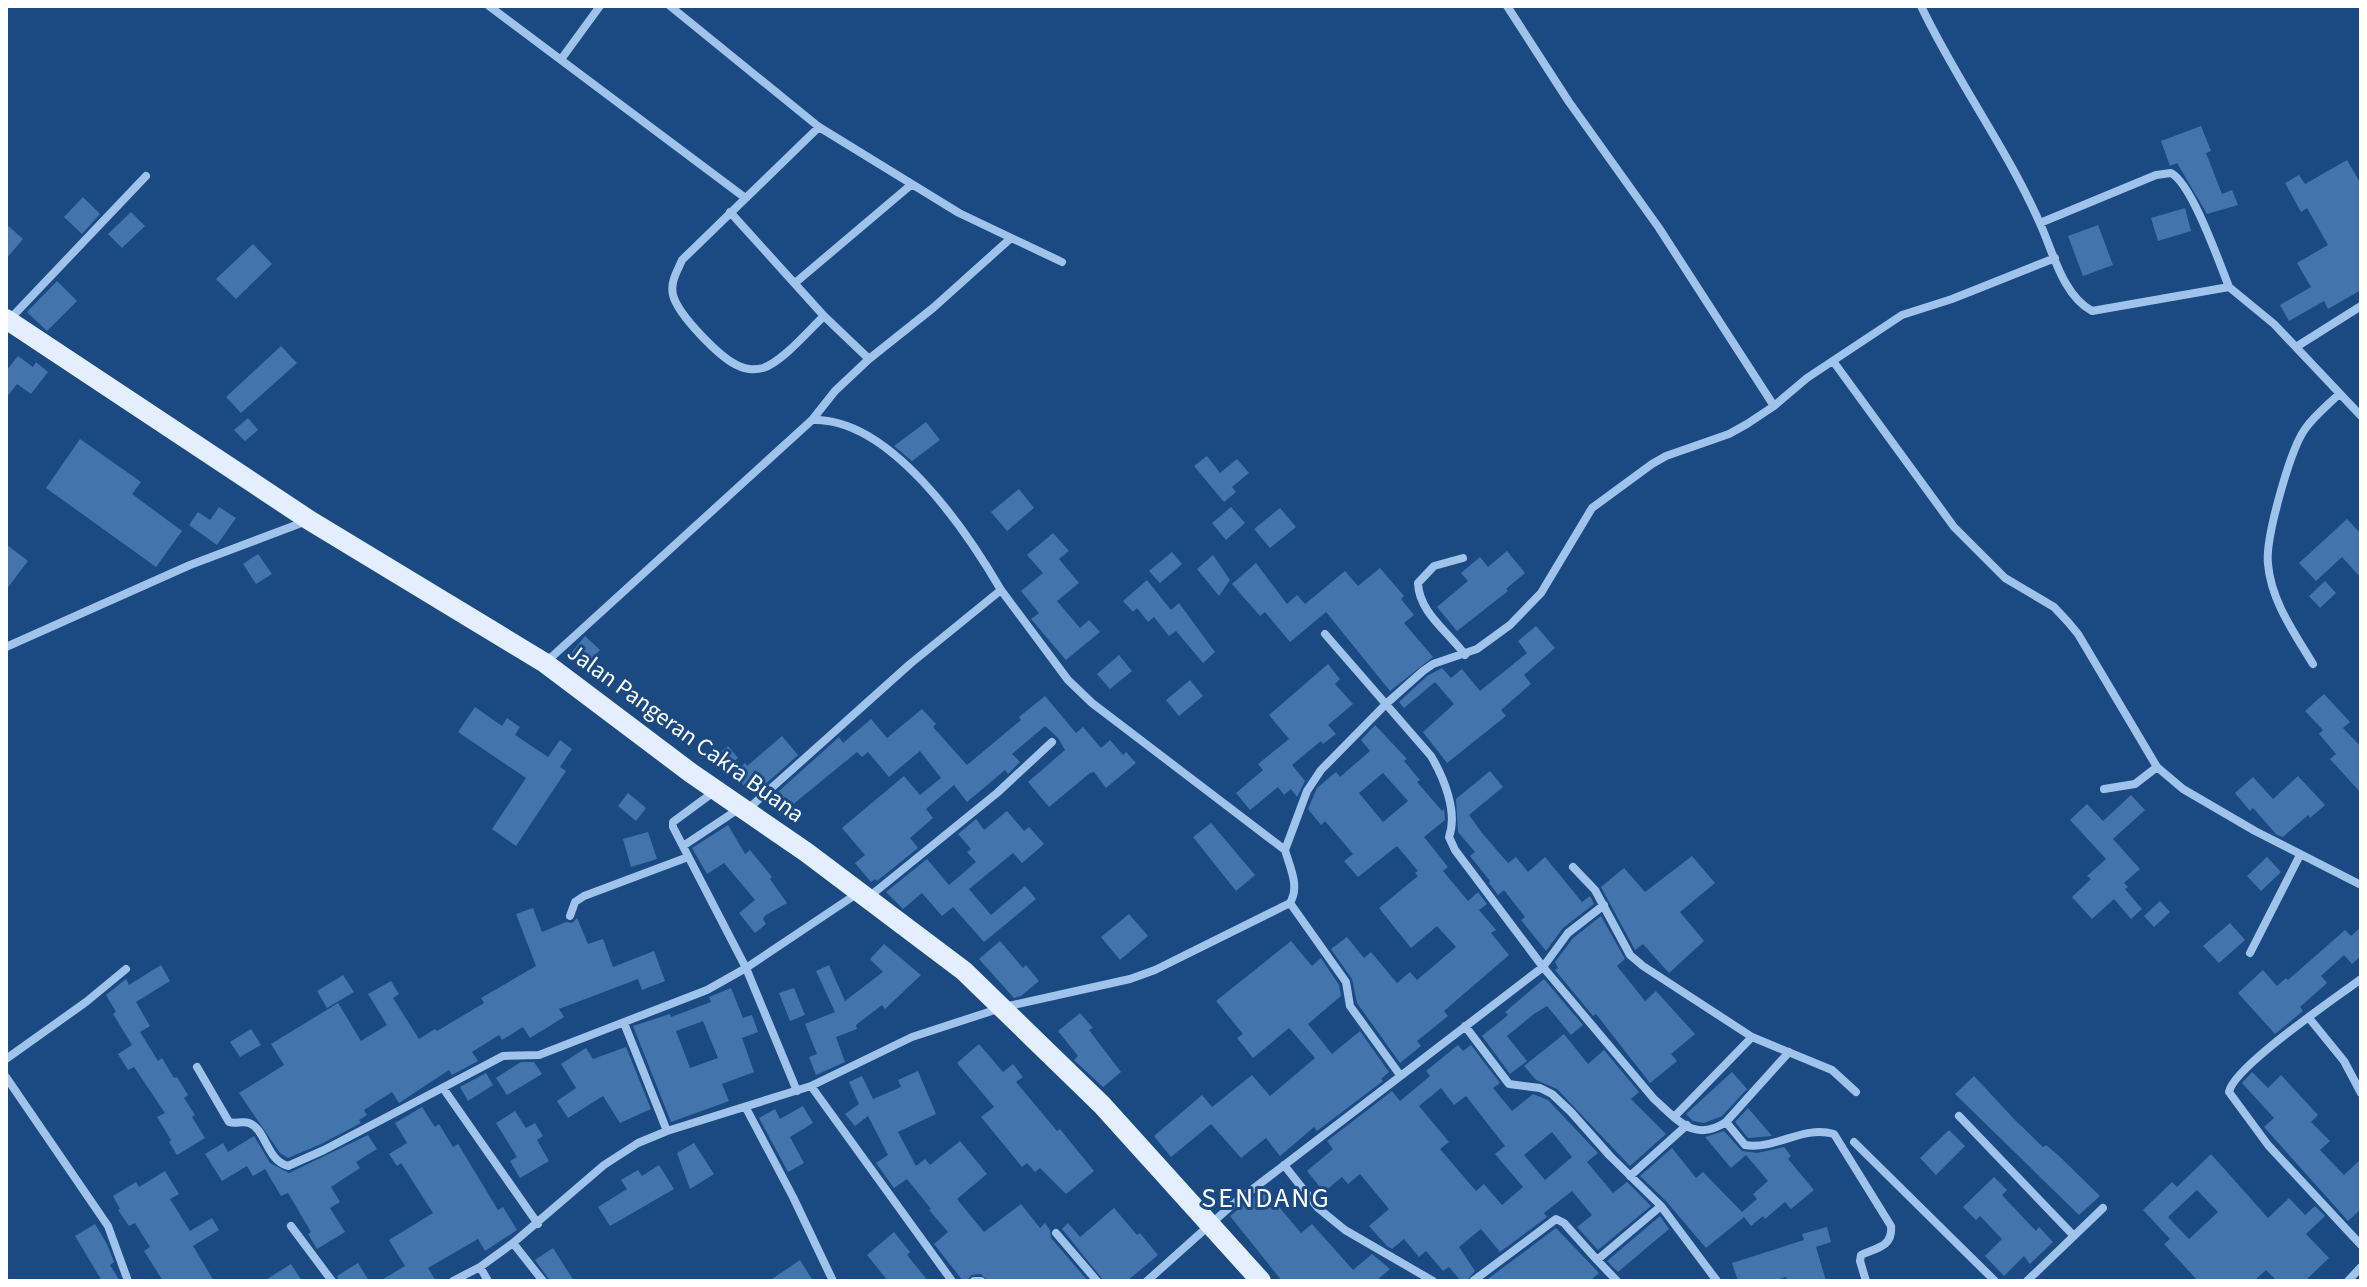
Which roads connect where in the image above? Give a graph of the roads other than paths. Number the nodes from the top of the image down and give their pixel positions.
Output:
1 (489, 6) edge
2 (600, 6) edge
3 (670, 6) edge
4 (1507, 6) edge
5 (1921, 6) edge
6 (562, 58) junction
7 (819, 127) junction
8 (146, 176) dead end
9 (912, 184) junction
10 (744, 197) junction
11 (730, 212) junction
12 (2040, 223) junction
13 (1011, 238) junction
14 (2055, 258) junction
15 (1062, 262) dead end
16 (795, 283) junction
17 (2229, 287) junction
18 (2361, 306) edge
19 (824, 316) junction
20 (7, 320) edge
21 (2296, 347) junction
22 (869, 359) junction
23 (1833, 361) junction
24 (2339, 394) junction
25 (1774, 406) junction
26 (2361, 416) edge
27 (812, 420) junction
28 (309, 520) junction
29 (1463, 558) dead end
30 (1001, 590) junction
31 (1325, 634) dead end
32 (6, 647) edge
33 (1465, 655) junction
34 (545, 663) junction
35 (2313, 664) dead end
36 (1387, 703) junction
37 (1052, 742) dead end
38 (2157, 767) junction
39 (2104, 789) dead end
40 (716, 790) junction
41 (743, 809) junction
42 (683, 846) junction
43 (1285, 850) junction
44 (2300, 855) junction
45 (688, 857) junction
46 (1573, 867) dead end
47 (2361, 885) edge
48 (863, 896) junction
49 (1290, 903) junction
50 (1604, 905) junction
51 (570, 916) dead end
52 (2250, 953) dead end
53 (1543, 967) junction
54 (746, 968) junction
55 (126, 969) dead end
56 (2361, 979) edge
57 (1004, 1007) junction
58 (2309, 1018) junction
59 (624, 1023) junction
60 (1465, 1026) junction
61 (1752, 1037) junction
62 (1789, 1052) junction
63 (6, 1059) edge
64 (197, 1067) dead end
65 (1400, 1075) junction
66 (6, 1077) edge
67 (811, 1086) junction
68 (443, 1088) junction
69 (797, 1091) junction
70 (1856, 1092) dead end
71 (2361, 1093) edge
72 (746, 1108) junction
73 (1959, 1116) dead end
74 (1674, 1117) junction
75 (1726, 1122) junction
76 (1687, 1125) junction
77 (667, 1131) junction
78 (1854, 1142) dead end
79 (1284, 1165) junction
80 (1630, 1176) junction
81 (1661, 1206) junction
82 (2103, 1208) dead end
83 (1210, 1223) junction
84 (538, 1224) junction
85 (291, 1226) dead end
86 (1056, 1233) dead end
87 (2074, 1236) junction
88 (513, 1243) junction
89 (2361, 1245) edge
90 (1597, 1260) junction
91 (480, 1267) junction
92 (2361, 1267) edge
93 (128, 1281) edge
94 (332, 1281) edge
95 (453, 1281) edge
96 (488, 1281) edge
97 (543, 1281) edge
98 (833, 1281) edge
99 (952, 1281) edge
100 (974, 1281) edge
101 (981, 1281) edge
102 (1097, 1281) edge
103 (1147, 1281) edge
104 (1261, 1281) edge
105 (1433, 1281) edge
106 (1473, 1281) edge
107 (1617, 1281) edge
108 (1717, 1281) edge
109 (1866, 1281) edge
110 (1995, 1281) edge
111 (2027, 1281) edge
112 (2348, 1281) edge

1 - 6 street
2 - 6 street
3 - 7 street
4 - 25 street
5 - 12 street
6 - 10 street
7 - 9 street
7 - 10 street
8 - 20 street
9 - 13 street
9 - 16 street
10 - 11 street
11 - 16 street
11 - 19 street
12 - 14 street
12 - 17 street
13 - 15 street
13 - 22 street
14 - 17 street
14 - 23 street
16 - 19 street
17 - 21 street
18 - 21 street
19 - 22 street
20 - 28 main road, Jalan Pangeran Cakra Buana
21 - 24 street
22 - 27 street
23 - 25 street
23 - 38 street
24 - 26 street
24 - 35 street
25 - 33 street
27 - 30 street
27 - 34 street
28 - 32 street
28 - 34 main road, Jalan Pangeran Cakra Buana
29 - 33 street
30 - 41 street
30 - 43 street
31 - 36 street
33 - 36 street
34 - 40 main road, Jalan Pangeran Cakra Buana
36 - 43 street
36 - 53 street
37 - 48 street
38 - 39 street
38 - 44 street
40 - 41 main road, Jalan Pangeran Cakra Buana
40 - 42 street
41 - 42 street
41 - 48 main road, Jalan Pangeran Cakra Buana
42 - 45 street
43 - 49 street
44 - 47 street
44 - 52 street
45 - 51 street
45 - 54 street
46 - 50 street
48 - 54 street
48 - 57 main road, Jalan Pangeran Cakra Buana
49 - 57 street
49 - 65 street
50 - 53 street
50 - 61 street
53 - 60 street
53 - 74 street
54 - 59 street
54 - 69 street
55 - 63 street
56 - 58 street
57 - 67 street
57 - 83 main road, Jalan Pangeran Cakra Buana
58 - 71 street
58 - 89 street
59 - 68 street
59 - 77 street
60 - 65 street
60 - 80 street
61 - 62 street
61 - 74 street
62 - 70 street
62 - 75 street
64 - 68 street
65 - 79 street
66 - 93 street
67 - 69 street
67 - 99 street
68 - 84 street
69 - 72 street
72 - 77 street
72 - 98 street
73 - 87 street
74 - 76 street
75 - 76 street
75 - 109 street
76 - 80 street
77 - 84 street
78 - 110 street
79 - 83 street
79 - 105 street
80 - 81 street
81 - 90 street
81 - 108 street
82 - 87 street
83 - 103 street
83 - 104 main road, Jalan Pangeran Cakra Buana
84 - 88 street
85 - 94 street
86 - 102 street
87 - 111 street
88 - 91 street
88 - 97 street
90 - 106 street
90 - 107 street
91 - 95 street
91 - 96 street
92 - 112 street
100 - 101 street

